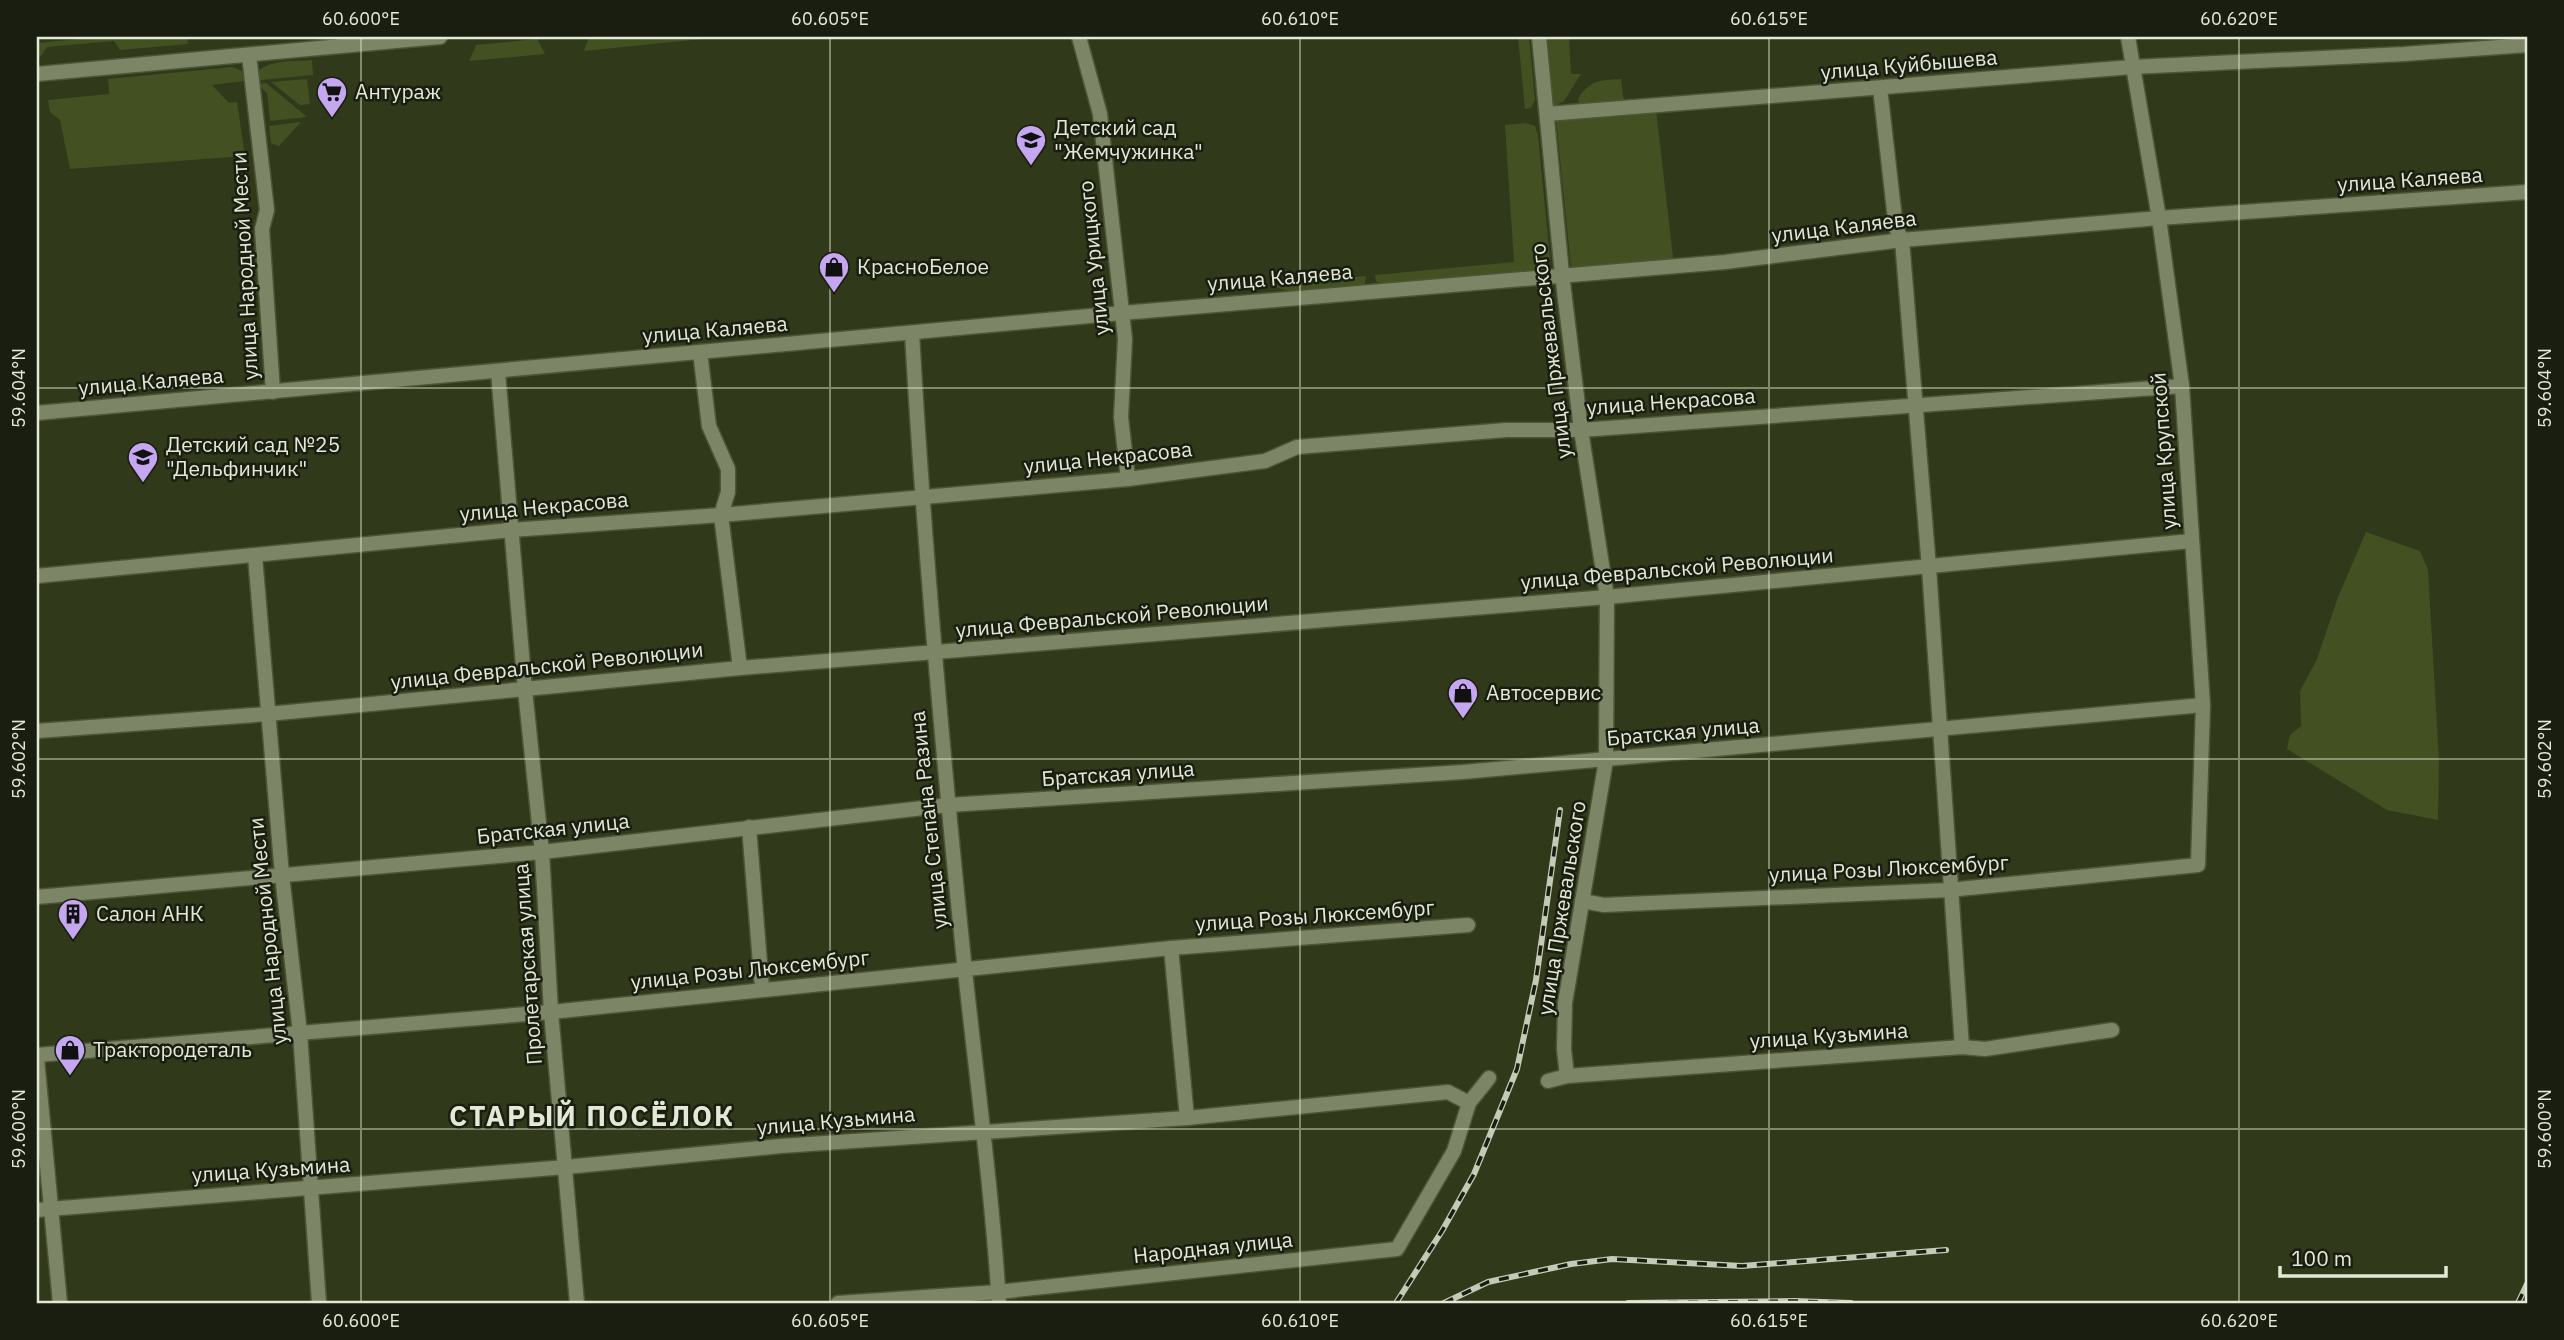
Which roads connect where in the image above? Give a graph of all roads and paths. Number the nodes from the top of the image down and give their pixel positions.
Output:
1 (440, 37) edge
2 (1079, 37) edge
3 (1539, 37) edge
4 (2128, 37) edge
5 (2527, 45) edge
6 (249, 55) junction
7 (2132, 67) junction
8 (37, 74) edge
9 (1880, 88) junction
10 (1547, 114) junction
11 (2527, 192) edge
12 (2159, 218) junction
13 (1902, 240) junction
14 (1562, 274) junction
15 (1122, 313) junction
16 (912, 333) junction
17 (700, 352) junction
18 (498, 372) junction
19 (2182, 386) junction
20 (273, 392) junction
21 (1914, 405) junction
22 (37, 413) edge
23 (1581, 430) junction
24 (1128, 479) junction
25 (921, 496) junction
26 (720, 514) junction
27 (511, 530) junction
28 (2191, 541) junction
29 (255, 556) junction
30 (1928, 568) junction
31 (37, 576) edge
32 (1606, 597) junction
33 (933, 653) junction
34 (740, 668) junction
35 (525, 690) junction
36 (2203, 705) junction
37 (268, 713) junction
38 (1938, 730) junction
39 (37, 731) edge
40 (1606, 760) junction
41 (949, 806) junction
42 (749, 827) junction
43 (542, 852) junction
44 (2198, 865) joint
45 (282, 875) junction
46 (1950, 890) junction
47 (37, 897) edge
48 (1582, 901) junction
49 (1468, 925) dead end
50 (1171, 948) junction
51 (965, 971) junction
52 (762, 988) junction
53 (551, 1012) junction
54 (2112, 1030) dead end
55 (300, 1033) junction
56 (1962, 1047) junction
57 (37, 1057) edge
58 (1567, 1076) junction
59 (1489, 1078) dead end
60 (1548, 1081) dead end
61 (1469, 1103) junction
62 (1187, 1118) junction
63 (983, 1131) junction
64 (566, 1167) junction
65 (311, 1189) junction
66 (44, 1209) edge
67 (998, 1298) edge
68 (60, 1303) edge
69 (319, 1303) edge
70 (577, 1303) edge
71 (838, 1303) edge

1 - 6 street
2 - 15 street, улица Урицкого
3 - 10 street, улица Пржевальского
4 - 7 street, улица Крупской
5 - 7 street, улица Куйбышева
6 - 8 street
6 - 20 street, улица Народной Мести
7 - 9 street, улица Куйбышева
7 - 12 street, улица Крупской
9 - 10 street, улица Куйбышева
9 - 13 street
10 - 14 street, улица Пржевальского
11 - 12 street, улица Каляева
12 - 13 street, улица Каляева
12 - 19 street, улица Крупской
13 - 14 street, улица Каляева
13 - 21 street
14 - 15 street, улица Каляева
14 - 23 street, улица Пржевальского
15 - 16 street, улица Каляева
15 - 24 street, улица Урицкого
16 - 17 street, улица Каляева
16 - 25 street, улица Степана Разина
17 - 18 street, улица Каляева
17 - 26 street
18 - 20 street, улица Каляева
18 - 27 street, Пролетарская улица
19 - 21 street, улица Некрасова
19 - 28 street, улица Крупской
20 - 22 street, улица Каляева
21 - 23 street, улица Некрасова
21 - 30 street
23 - 24 street, улица Некрасова
23 - 32 street, улица Пржевальского
24 - 25 street, улица Некрасова
25 - 26 street, улица Некрасова
25 - 33 street, улица Степана Разина
26 - 27 street, улица Некрасова
26 - 34 street
27 - 29 street, улица Некрасова
27 - 35 street, Пролетарская улица
28 - 30 street, улица Февральской Революции
28 - 36 street, улица Крупской
29 - 31 street, улица Некрасова
29 - 37 street, улица Народной Мести
30 - 32 street, улица Февральской Революции
30 - 38 street
32 - 33 street, улица Февральской Революции
32 - 40 street, улица Пржевальского
33 - 34 street, улица Февральской Революции
33 - 41 street, улица Степана Разина
34 - 35 street, улица Февральской Революции
35 - 37 street, улица Февральской Революции
35 - 43 street, Пролетарская улица
36 - 38 street, Братская улица
36 - 44 street, улица Крупской
37 - 39 street, улица Февральской Революции
37 - 45 street, улица Народной Мести
38 - 40 street, Братская улица
38 - 46 street
40 - 41 street, Братская улица
40 - 48 street, улица Пржевальского
41 - 42 street, Братская улица
41 - 51 street, улица Степана Разина
42 - 43 street, Братская улица
42 - 52 street
43 - 45 street, Братская улица
43 - 53 street, Пролетарская улица
44 - 46 street, улица Розы Люксембург
45 - 47 street, Братская улица
45 - 55 street, улица Народной Мести
46 - 48 street, улица Розы Люксембург
46 - 56 street
48 - 58 street, улица Пржевальского
49 - 50 street, улица Розы Люксембург
50 - 51 street, улица Розы Люксембург
50 - 62 street
51 - 52 street, улица Розы Люксембург
51 - 63 street, улица Степана Разина
52 - 53 street, улица Розы Люксембург
53 - 55 street, улица Розы Люксембург
53 - 64 street, Пролетарская улица
54 - 56 street, улица Кузьмина
55 - 57 street, улица Розы Люксембург
55 - 65 street, улица Народной Мести
56 - 58 street, улица Кузьмина
57 - 66 street
58 - 60 street, улица Кузьмина
59 - 61 street, Народная улица
61 - 62 street, улица Кузьмина
61 - 67 street, Народная улица
62 - 63 street, улица Кузьмина
63 - 64 street, улица Кузьмина
63 - 67 street, улица Степана Разина
64 - 65 street, улица Кузьмина
64 - 70 street, Пролетарская улица
65 - 66 street, улица Кузьмина
65 - 69 street, улица Народной Мести
66 - 68 street
67 - 71 street, Народная улица

